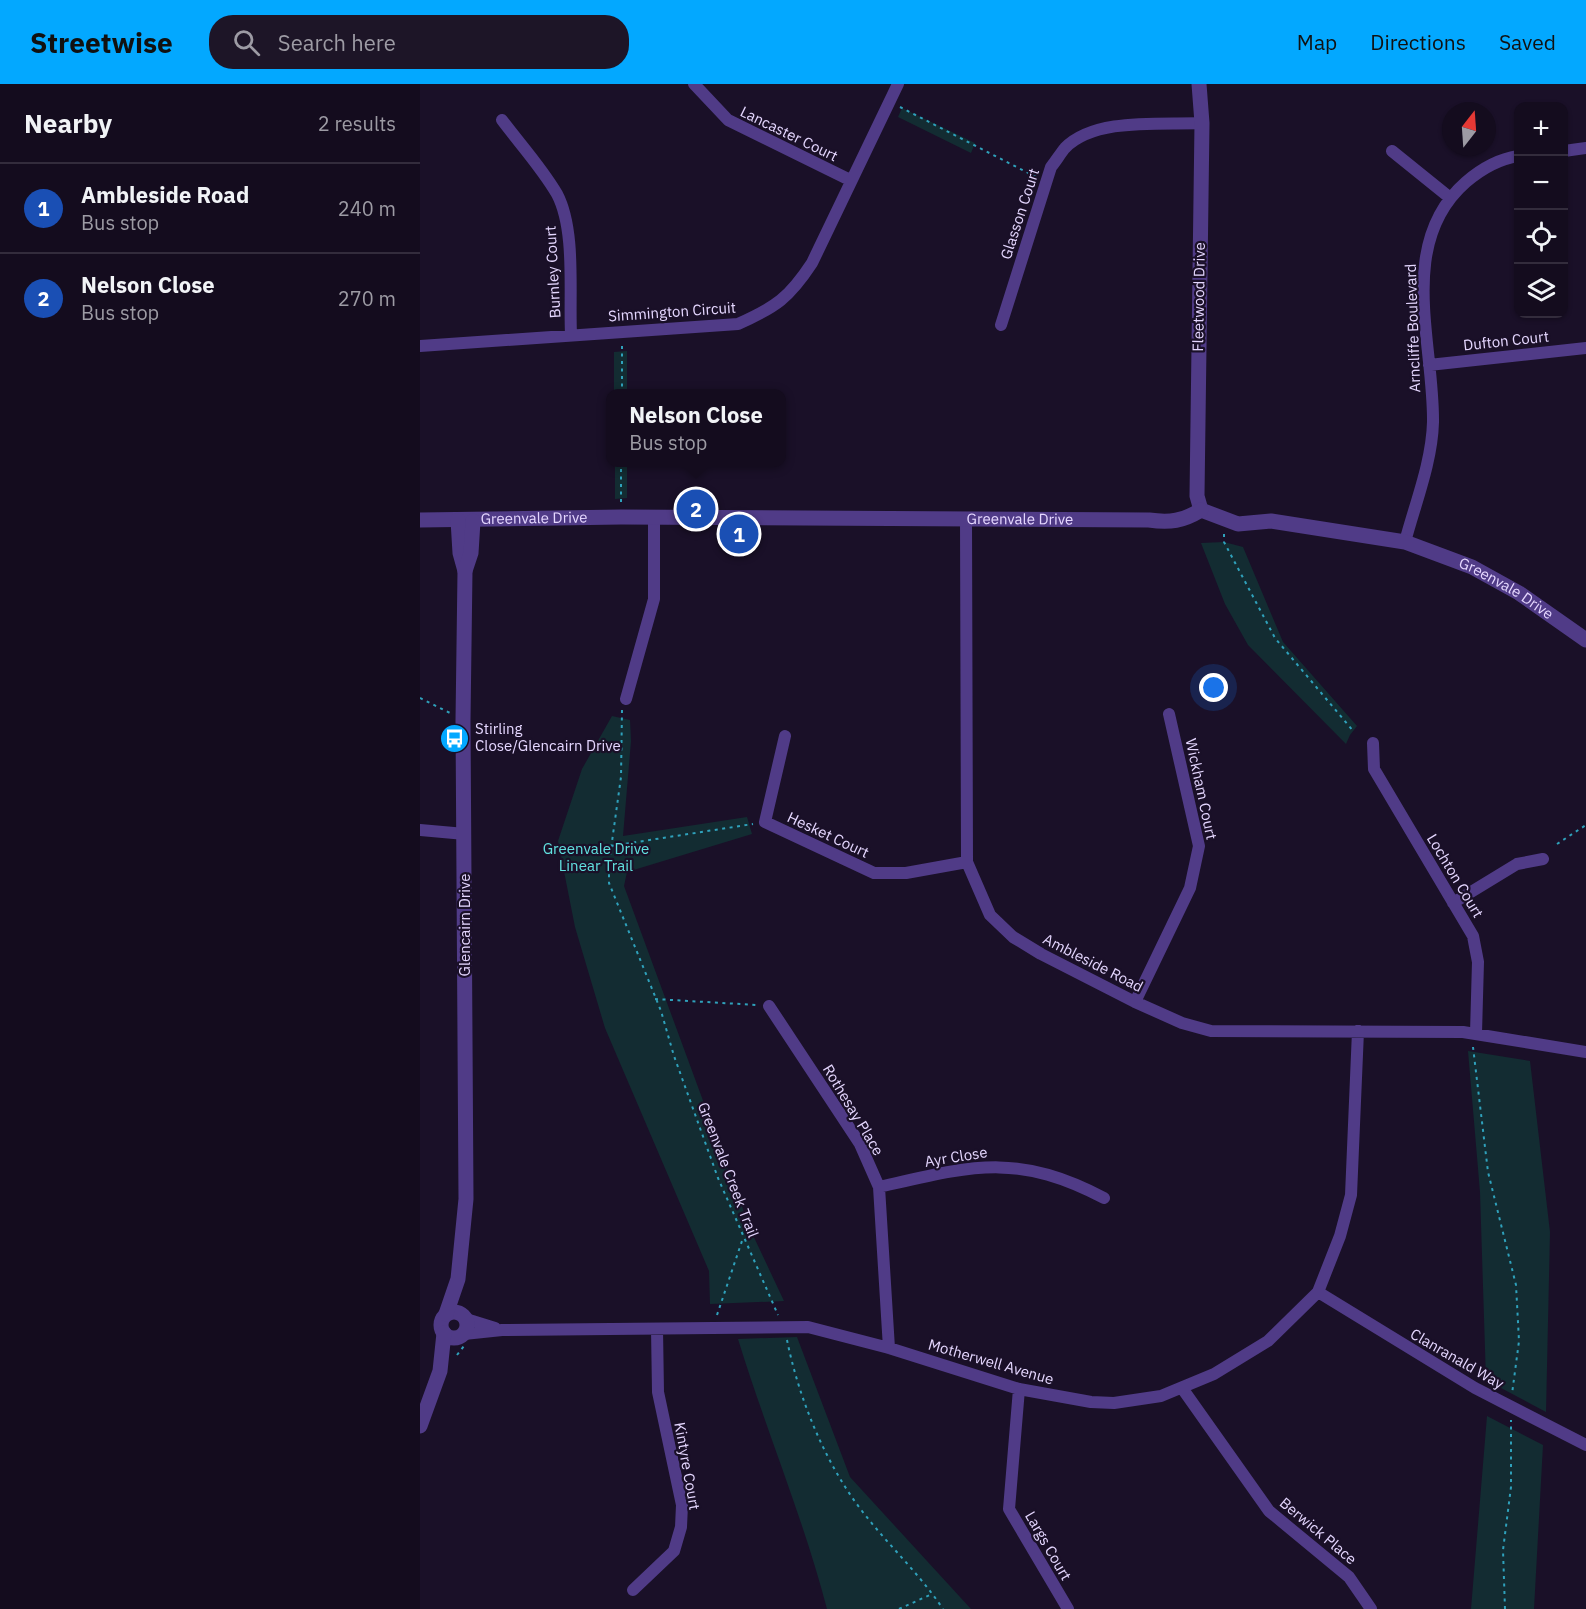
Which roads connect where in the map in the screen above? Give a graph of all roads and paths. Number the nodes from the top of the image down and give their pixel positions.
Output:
1 (694, 84) edge
2 (898, 84) edge
3 (1199, 84) edge
4 (888, 104) junction
5 (502, 120) dead end
6 (1202, 123) junction
7 (1586, 148) edge
8 (1568, 150) edge
9 (1392, 152) dead end
10 (1514, 156) edge
11 (850, 180) junction
12 (1046, 185) junction
13 (1449, 197) junction
14 (1001, 325) dead end
15 (622, 331) junction
16 (571, 334) junction
17 (420, 346) edge
18 (1586, 348) edge
19 (1429, 365) junction
20 (622, 389) edge
21 (621, 467) edge
22 (1201, 510) junction
23 (621, 518) junction
24 (654, 518) junction
25 (420, 520) edge
26 (465, 521) junction
27 (966, 521) junction
28 (1224, 531) dead end
29 (1405, 542) junction
30 (1586, 640) edge
31 (420, 698) edge
32 (626, 699) joint
33 (1169, 714) dead end
34 (463, 720) junction
35 (1354, 732) dead end
36 (785, 736) dead end
37 (1373, 743) dead end
38 (765, 822) junction
39 (1586, 825) edge
40 (420, 830) edge
41 (465, 834) junction
42 (1557, 844) dead end
43 (611, 846) junction
44 (1543, 859) dead end
45 (967, 862) junction
46 (1454, 903) junction
47 (656, 999) junction
48 (1135, 1002) junction
49 (769, 1006) joint
50 (1358, 1031) junction
51 (1474, 1037) junction
52 (1586, 1052) edge
53 (879, 1187) junction
54 (1104, 1198) dead end
55 (743, 1238) junction
56 (458, 1279) junction
57 (1318, 1292) junction
58 (446, 1314) junction
59 (464, 1326) junction
60 (784, 1327) junction
61 (714, 1328) junction
62 (657, 1329) junction
63 (444, 1334) junction
64 (889, 1348) junction
65 (440, 1371) junction
66 (1182, 1388) junction
67 (1019, 1389) junction
68 (1511, 1407) junction
69 (420, 1425) edge
70 (1586, 1445) edge
71 (633, 1590) dead end
72 (933, 1594) junction
73 (899, 1609) edge
74 (943, 1609) edge
75 (1068, 1609) edge
76 (1371, 1609) edge
77 (1505, 1609) edge

1 - 11 street, Lancaster Court
2 - 4 street, Simmington Circuit
3 - 6 street, Fleetwood Drive
4 - 11 street, Simmington Circuit
4 - 12 path
5 - 16 street, Burnley Court
6 - 12 street, Glasson Court
6 - 22 street, Fleetwood Drive
7 - 8 street
9 - 13 street
10 - 13 street, Arncliffe Boulevard
11 - 15 street, Simmington Circuit
12 - 14 street, Glasson Court
13 - 19 street, Arncliffe Boulevard
15 - 16 street, Simmington Circuit
15 - 20 path
16 - 17 street, Simmington Circuit
18 - 19 street, Dufton Court
19 - 29 street, Arncliffe Boulevard
21 - 23 path
22 - 27 street, Greenvale Drive
22 - 29 street, Greenvale Drive
23 - 24 street, Greenvale Drive
23 - 26 street, Greenvale Drive
24 - 27 street, Greenvale Drive
24 - 32 street
25 - 26 street, Greenvale Drive
26 - 34 street, Glencairn Drive
27 - 45 street, Ambleside Road
28 - 35 path
29 - 30 street, Greenvale Drive
31 - 34 path
32 - 43 path, Greenvale Creek Trail
33 - 48 street, Wickham Court
34 - 41 street, Glencairn Drive
36 - 38 street, Hesket Court
37 - 46 street, Lochton Court
38 - 43 path
38 - 45 street, Hesket Court
39 - 42 path
40 - 41 street
41 - 56 street, Glencairn Drive
43 - 47 path, Greenvale Creek Trail
44 - 46 street
45 - 48 street, Ambleside Road
46 - 51 street, Lochton Court
47 - 49 path
47 - 55 path, Greenvale Creek Trail
48 - 50 street, Ambleside Road
49 - 53 street, Rothesay Place
50 - 51 street, Ambleside Road
50 - 57 street, Motherwell Avenue
51 - 52 street, Ambleside Road
51 - 68 path
53 - 54 street, Ayr Close
53 - 64 street, Rothesay Place
55 - 60 path, Greenvale Creek Trail
55 - 61 path
56 - 58 street, Glencairn Drive
56 - 59 street, Glencairn Drive
57 - 66 street, Motherwell Avenue
57 - 68 street, Clanranald Way
58 - 59 street
58 - 63 street, Glencairn Drive
59 - 62 street, Motherwell Avenue
59 - 63 street
59 - 65 street, Glencairn Drive
60 - 61 street, Motherwell Avenue
60 - 64 street, Motherwell Avenue
60 - 72 path, Greenvale Creek Trail
61 - 62 street, Motherwell Avenue
62 - 71 street, Kintyre Court
63 - 65 street, Glencairn Drive
64 - 67 street, Motherwell Avenue
65 - 69 street, Glencairn Drive
66 - 67 street, Motherwell Avenue
66 - 76 street, Berwick Place
67 - 75 street, Largs Court
68 - 70 street, Clanranald Way
68 - 77 path
72 - 73 path
72 - 74 path, Greenvale Creek Trail

